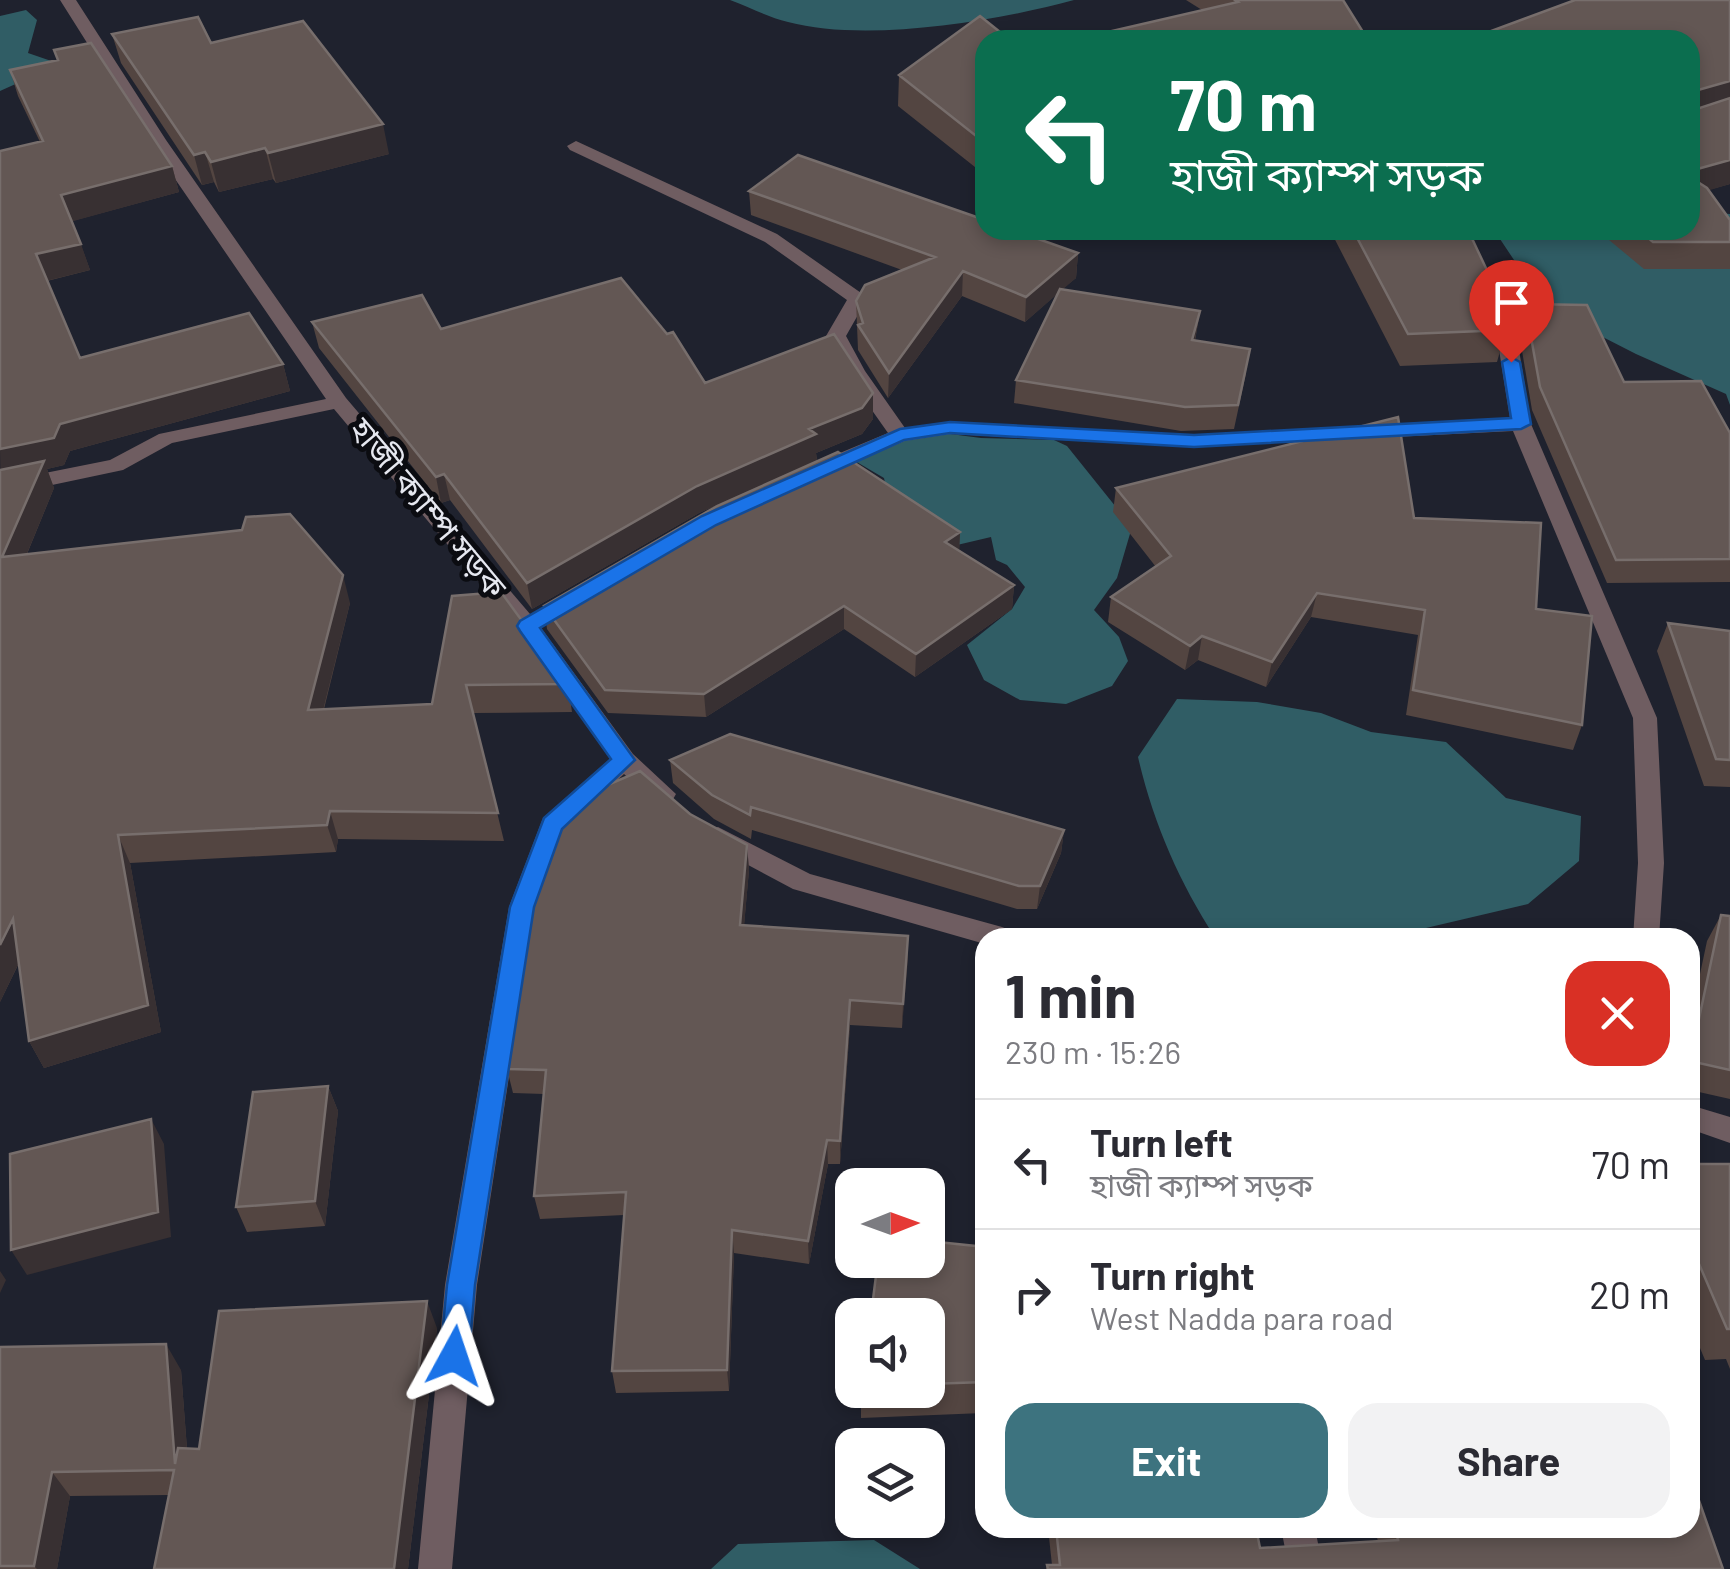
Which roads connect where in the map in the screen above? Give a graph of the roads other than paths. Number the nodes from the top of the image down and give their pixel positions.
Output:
1 (68, 0) edge
2 (576, 146) dead end
3 (1483, 280) edge
4 (339, 402) junction
5 (1521, 424) junction
6 (900, 435) junction
7 (798, 479) edge
8 (0, 489) edge
9 (624, 760) junction
10 (676, 806) edge
11 (703, 829) edge
12 (1647, 928) edge
13 (975, 930) edge
14 (1700, 1120) edge
15 (1730, 1130) edge
16 (1300, 1538) edge
17 (435, 1569) edge
18 (1306, 1569) edge

1 - 4 street, হাজী ক্যাম্প সড়ক
2 - 6 street
3 - 5 street
4 - 8 street
4 - 9 street, হাজী ক্যাম্প সড়ক
5 - 6 street
5 - 12 street
6 - 7 street
9 - 10 street, হাজী ক্যাম্প সড়ক
9 - 17 street
11 - 13 street
14 - 15 street
16 - 18 street

